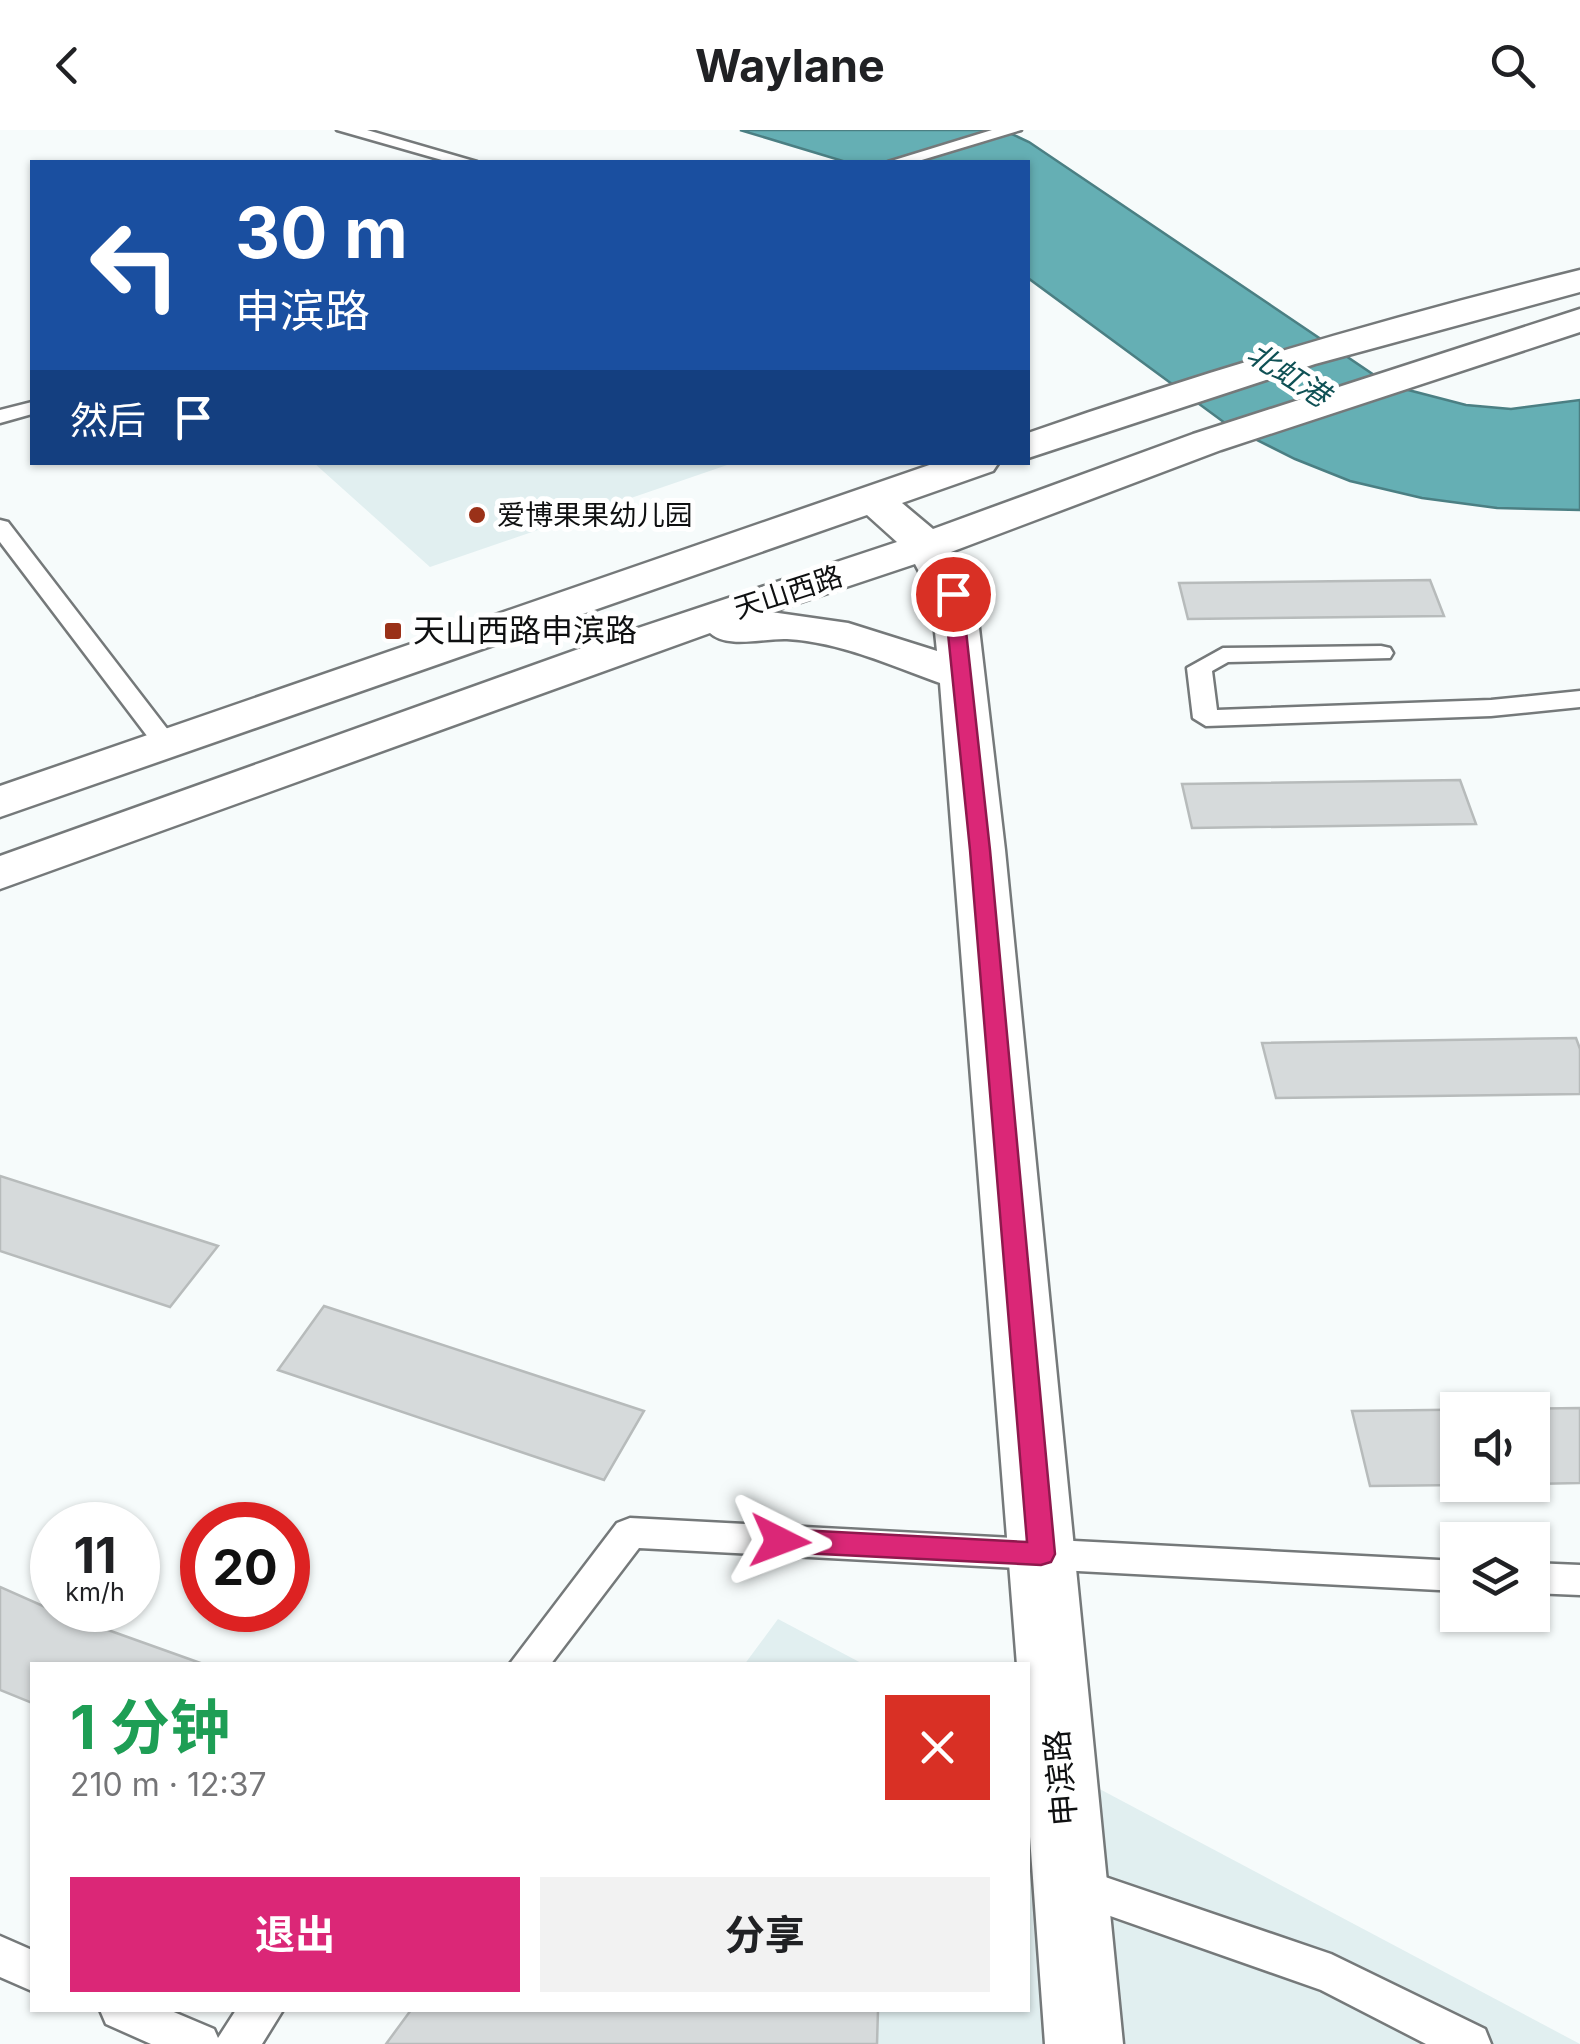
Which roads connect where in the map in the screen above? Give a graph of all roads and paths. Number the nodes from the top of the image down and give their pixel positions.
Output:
1 (346, 130) edge
2 (1012, 130) edge
3 (460, 160) edge
4 (904, 160) edge
5 (1580, 281) edge
6 (1580, 320) edge
7 (30, 409) edge
8 (0, 417) edge
9 (1030, 445) edge
10 (970, 465) edge
11 (873, 499) junction
12 (0, 526) edge
13 (927, 546) junction
14 (642, 640) junction
15 (1381, 652) dead end
16 (962, 676) junction
17 (1580, 700) edge
18 (166, 744) junction
19 (0, 802) edge
20 (0, 874) edge
21 (1041, 1554) junction
22 (1440, 1575) edge
23 (1550, 1579) edge
24 (1580, 1580) edge
25 (530, 1662) edge
26 (1070, 1884) junction
27 (0, 1956) edge
28 (30, 1970) edge
29 (126, 2012) edge
30 (260, 2012) edge
31 (198, 2044) edge
32 (236, 2044) edge
33 (1084, 2044) edge
34 (1470, 2044) edge

1 - 3 lane
2 - 4 lane
5 - 9 main road
6 - 13 main road, 天山西路
7 - 8 lane
10 - 11 main road, 天山西路
11 - 13 main road, 申滨路
11 - 18 main road, 天山西路
12 - 18 lane
13 - 14 main road, 天山西路
13 - 16 main road, 申滨路
14 - 16 main road
14 - 20 main road, 天山西路
15 - 17 lane
16 - 21 main road, 申滨路
18 - 19 main road, 天山西路
21 - 22 lane
21 - 25 lane
21 - 26 main road, 申滨路
23 - 24 lane
26 - 33 main road, 申滨路
26 - 34 lane
27 - 28 lane
29 - 31 lane
30 - 32 lane

